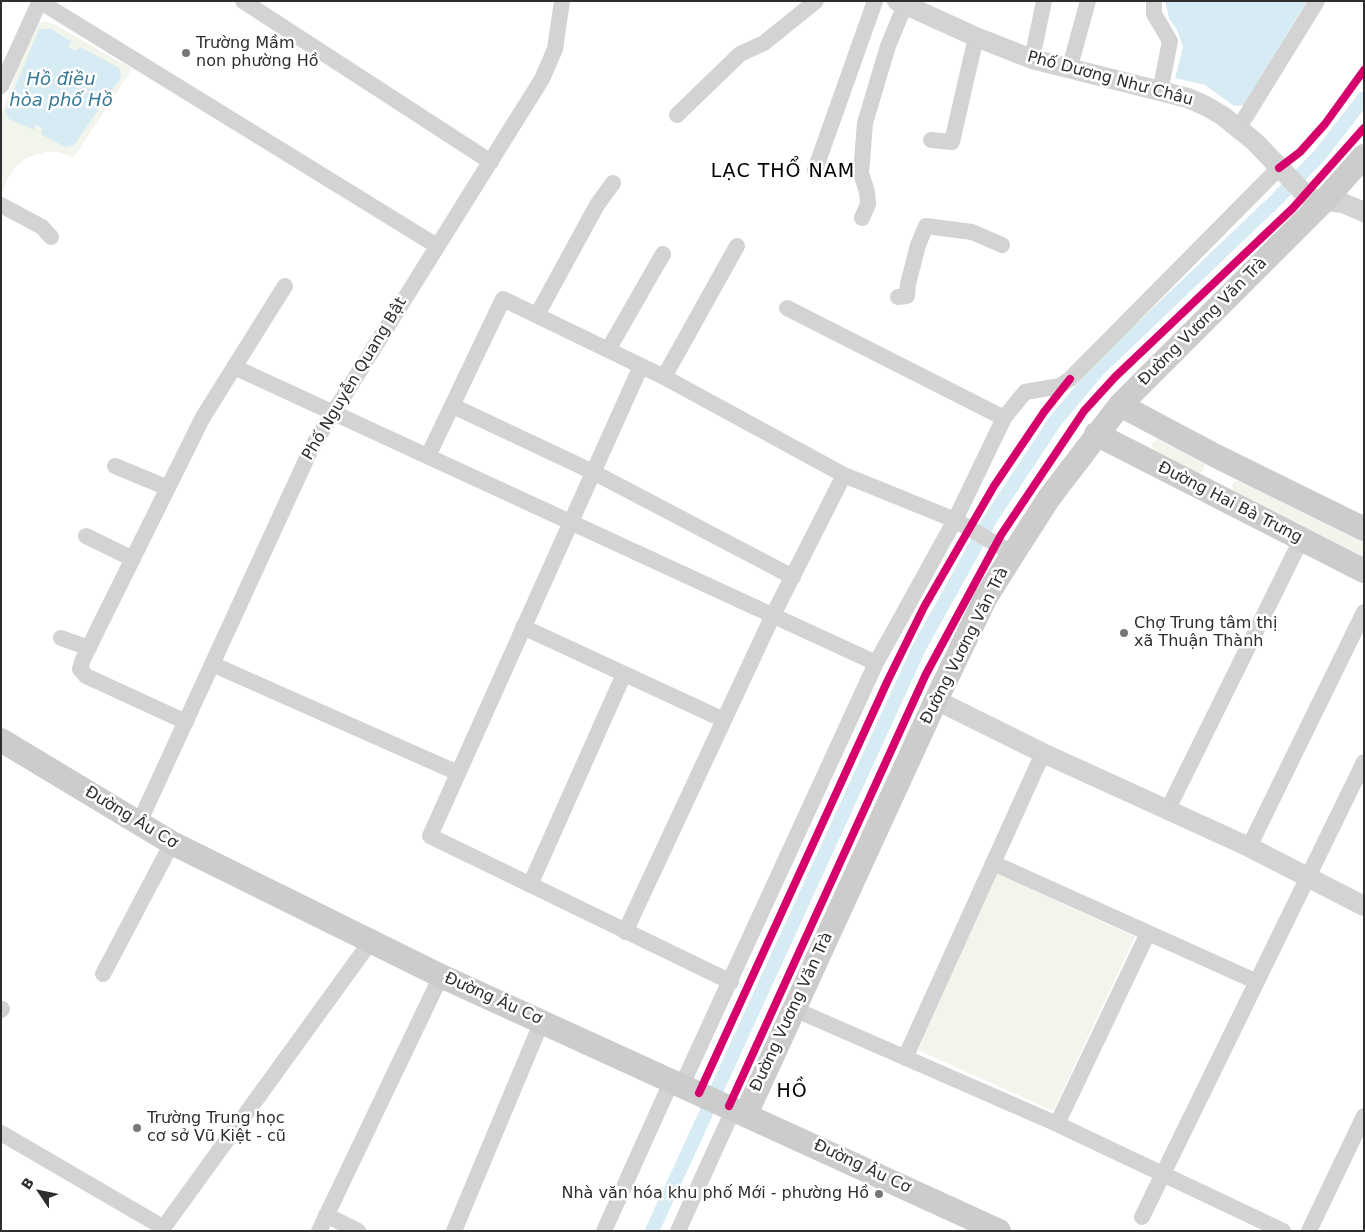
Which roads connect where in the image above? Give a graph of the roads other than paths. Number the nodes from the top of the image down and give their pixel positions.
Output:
1 (244, 1) edge
2 (562, 1) edge
3 (816, 1) edge
4 (875, 1) edge
5 (1044, 1) edge
6 (1088, 1) edge
7 (1154, 1) edge
8 (1316, 1) edge
9 (39, 2) edge
10 (901, 3) edge
11 (976, 37) junction
12 (1032, 59) junction
13 (1069, 70) junction
14 (1, 86) edge
15 (1160, 92) junction
16 (677, 115) dead end
17 (1238, 129) junction
18 (931, 140) dead end
19 (1364, 156) edge
20 (491, 162) junction
21 (1279, 168) junction
22 (814, 170) dead end
23 (613, 183) dead end
24 (1315, 198) junction
25 (1, 205) edge
26 (1364, 212) edge
27 (862, 218) dead end
28 (51, 237) dead end
29 (1002, 245) dead end
30 (437, 246) junction
31 (737, 246) dead end
32 (663, 254) dead end
33 (285, 286) dead end
34 (898, 297) dead end
35 (787, 308) dead end
36 (537, 316) junction
37 (608, 350) junction
38 (641, 366) junction
39 (234, 367) junction
40 (664, 377) junction
41 (1120, 405) junction
42 (454, 406) junction
43 (332, 412) junction
44 (1004, 418) junction
45 (1096, 434) junction
46 (428, 456) junction
47 (1229, 463) junction
48 (115, 466) dead end
49 (593, 472) junction
50 (844, 475) junction
51 (168, 488) junction
52 (1213, 495) junction
53 (955, 520) junction
54 (570, 522) junction
55 (1364, 529) edge
56 (86, 536) dead end
57 (1301, 540) junction
58 (1005, 550) junction
59 (132, 559) junction
60 (1364, 571) edge
61 (793, 577) junction
62 (1364, 612) edge
63 (773, 615) junction
64 (523, 627) junction
65 (61, 638) dead end
66 (89, 648) junction
67 (876, 663) junction
68 (212, 664) junction
69 (624, 674) junction
70 (936, 700) junction
71 (724, 720) junction
72 (186, 722) junction
73 (1, 740) edge
74 (1043, 753) junction
75 (1364, 762) edge
76 (458, 773) junction
77 (1167, 811) junction
78 (139, 823) junction
79 (172, 843) junction
80 (1249, 847) junction
81 (993, 863) junction
82 (1307, 877) junction
83 (530, 885) junction
84 (1364, 906) edge
85 (626, 932) junction
86 (1148, 933) junction
87 (371, 941) junction
88 (103, 974) dead end
89 (441, 976) junction
90 (1255, 981) junction
91 (731, 982) junction
92 (794, 1009) junction
93 (542, 1022) junction
94 (905, 1058) junction
95 (682, 1085) junction
96 (740, 1111) junction
97 (1364, 1116) edge
98 (1057, 1124) junction
99 (1, 1133) edge
100 (1162, 1174) junction
101 (326, 1215) junction
102 (1142, 1217) dead end
103 (163, 1229) edge
104 (319, 1231) edge
105 (358, 1231) edge
106 (454, 1231) edge
107 (604, 1231) edge
108 (678, 1231) edge
109 (999, 1231) edge
110 (1283, 1231) edge
111 (1309, 1231) edge

1 - 20 street
2 - 20 street, Phố Nguyễn Quang Bật
3 - 16 street
4 - 22 street
5 - 12 street
6 - 13 street
7 - 15 street
8 - 17 street
9 - 14 street
9 - 30 street
10 - 11 street, Phố Dương Như Châu
10 - 27 street
11 - 12 street, Phố Dương Như Châu
11 - 18 street
12 - 13 street, Phố Dương Như Châu
13 - 15 street, Phố Dương Như Châu
15 - 17 street, Phố Dương Như Châu
17 - 21 street, Phố Dương Như Châu
19 - 24 main road, Đường Vương Văn Trà
20 - 30 street, Phố Nguyễn Quang Bật
21 - 24 street, Phố Dương Như Châu
21 - 44 street
23 - 36 street
24 - 26 street
24 - 41 main road, Đường Vương Văn Trà
25 - 28 street
29 - 34 street
30 - 43 street, Phố Nguyễn Quang Bật
31 - 40 street
32 - 37 street
33 - 39 street
35 - 44 street
36 - 37 street
36 - 42 street
37 - 38 street
38 - 40 street
38 - 49 street
39 - 43 street
39 - 51 street
40 - 50 street
41 - 45 main road, Đường Vương Văn Trà
41 - 47 main road
42 - 46 street
42 - 49 street
43 - 46 street
43 - 68 street, Phố Nguyễn Quang Bật
44 - 53 street
45 - 52 main road, Đường Hai Bà Trưng
45 - 58 main road, Đường Vương Văn Trà
46 - 54 street
47 - 52 main road
47 - 55 main road
48 - 51 street
49 - 54 street
49 - 61 street
50 - 53 street
50 - 61 street
51 - 59 street
52 - 57 main road, Đường Hai Bà Trưng
53 - 58 street
53 - 67 street
54 - 63 street
54 - 64 street
56 - 59 street
57 - 60 main road, Đường Hai Bà Trưng
57 - 77 street
58 - 70 main road, Đường Vương Văn Trà
59 - 66 street
61 - 63 street
62 - 80 street
63 - 67 street
63 - 71 street
64 - 69 street
64 - 76 street
65 - 66 street
66 - 72 street
67 - 91 street
68 - 72 street, Phố Nguyễn Quang Bật
68 - 76 street
69 - 71 street
69 - 83 street
70 - 74 street
70 - 92 main road, Đường Vương Văn Trà
71 - 85 street
72 - 78 street, Phố Nguyễn Quang Bật
73 - 78 main road, Đường Âu Cơ
74 - 77 street
74 - 81 street
75 - 82 street
76 - 83 street
77 - 80 street
78 - 79 main road, Đường Âu Cơ
79 - 87 main road, Đường Âu Cơ
79 - 88 street
80 - 82 street
81 - 86 street
81 - 94 street
82 - 84 street
82 - 90 street
83 - 85 street
85 - 91 street
86 - 90 street
86 - 98 street
87 - 89 main road, Đường Âu Cơ
87 - 103 street
89 - 93 main road, Đường Âu Cơ
89 - 101 street
90 - 100 street
91 - 95 street
92 - 94 street
92 - 96 main road, Đường Vương Văn Trà
93 - 95 main road, Đường Âu Cơ
93 - 106 street
94 - 98 street
95 - 96 main road, Đường Âu Cơ
95 - 107 street
96 - 108 street
96 - 109 main road, Đường Âu Cơ
97 - 111 street
98 - 100 street
99 - 103 street
100 - 102 street
100 - 110 street
101 - 104 street
101 - 105 street

